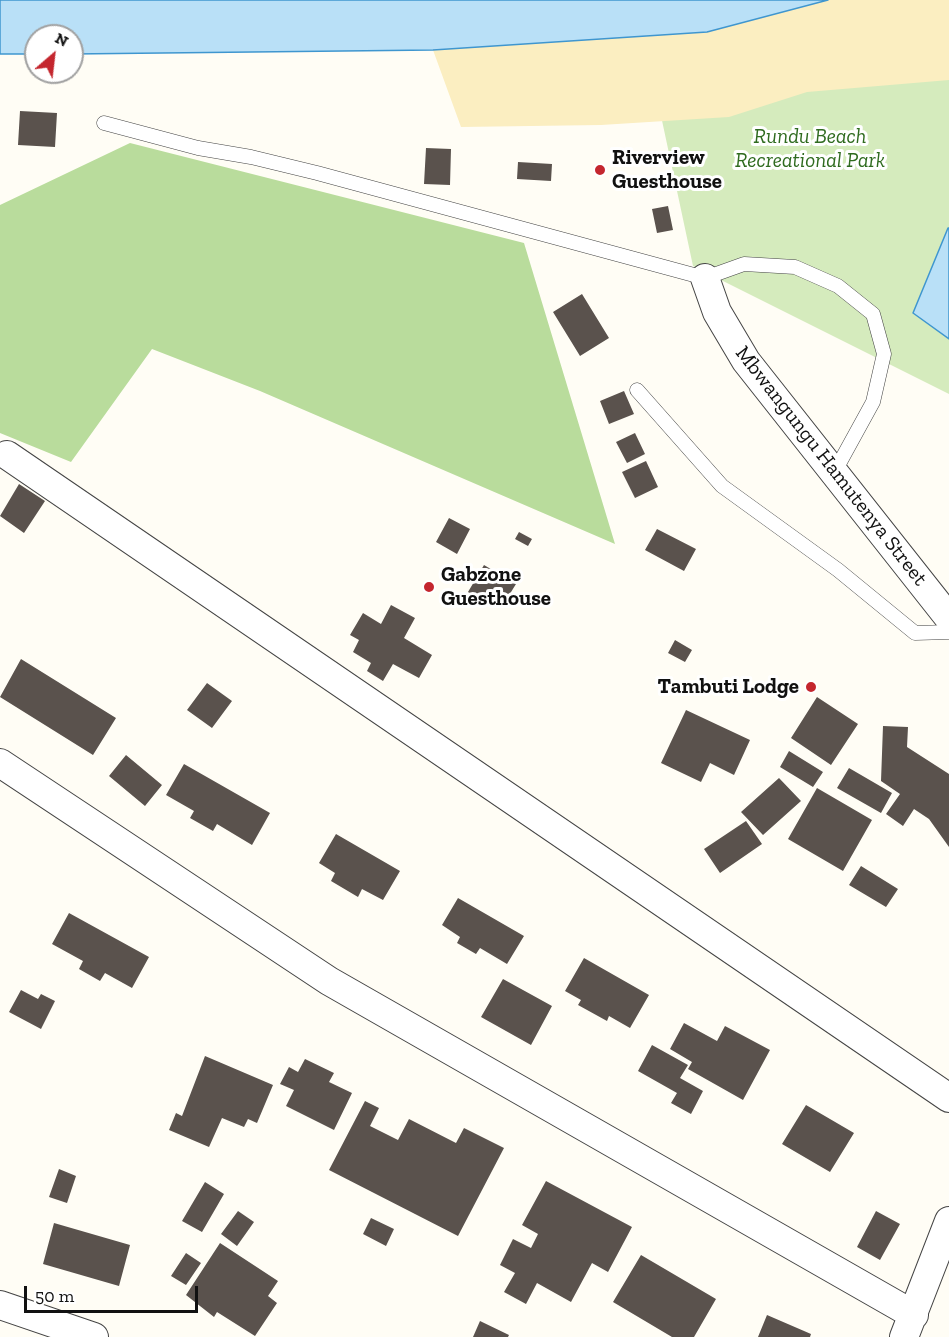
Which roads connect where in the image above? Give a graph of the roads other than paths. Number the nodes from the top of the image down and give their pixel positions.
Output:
1 (104, 123) dead end
2 (705, 278) junction
3 (637, 390) dead end
4 (7, 455) dead end
5 (834, 473) junction
6 (949, 618) edge
7 (949, 632) edge
8 (0, 763) edge
9 (949, 1098) edge
10 (949, 1221) edge
11 (0, 1305) edge
12 (909, 1326) edge
13 (94, 1337) edge

1 - 2 lane
2 - 5 street, Mbwangungu Hamutenya Street
2 - 5 lane
3 - 7 lane
4 - 9 street
5 - 6 street, Mbwangungu Hamutenya Street
8 - 12 street
10 - 12 street
11 - 13 street

